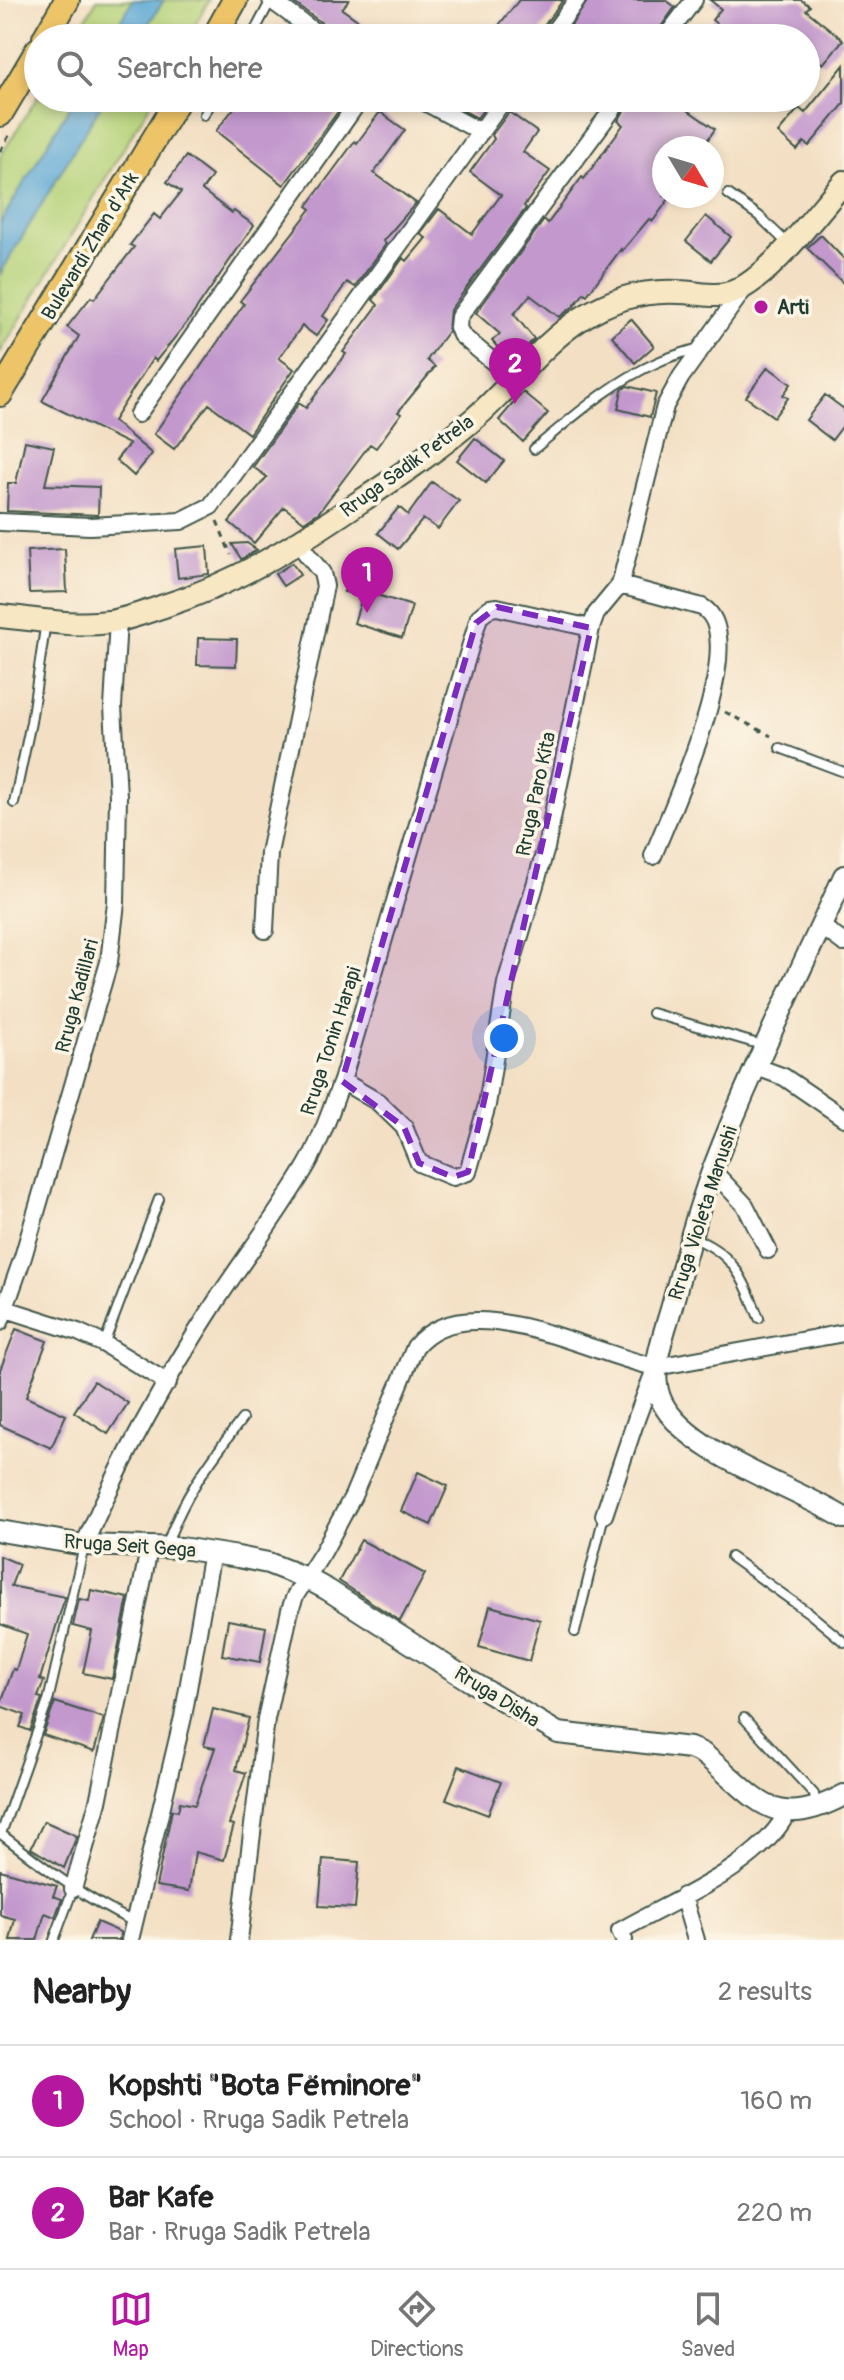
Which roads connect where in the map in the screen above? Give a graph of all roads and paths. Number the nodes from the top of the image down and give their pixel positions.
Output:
1 (67, 0) edge
2 (235, 0) edge
3 (271, 0) edge
4 (577, 0) edge
5 (694, 0) edge
6 (53, 24) edge
7 (222, 24) edge
8 (258, 24) edge
9 (304, 24) edge
10 (559, 24) edge
11 (676, 24) edge
12 (24, 74) edge
13 (171, 112) edge
14 (206, 112) edge
15 (351, 112) edge
16 (443, 112) edge
17 (495, 112) edge
18 (611, 112) edge
19 (0, 114) edge
20 (204, 115) dead end
21 (481, 132) junction
22 (844, 182) edge
23 (728, 194) dead end
24 (789, 244) junction
25 (746, 286) junction
26 (702, 347) junction
27 (514, 379) junction
28 (0, 394) edge
29 (138, 414) dead end
30 (534, 449) dead end
31 (211, 506) junction
32 (0, 522) edge
33 (298, 543) junction
34 (240, 577) junction
35 (620, 585) junction
36 (0, 616) edge
37 (46, 620) junction
38 (118, 620) junction
39 (591, 628) junction
40 (711, 704) junction
41 (780, 748) joint
42 (844, 772) edge
43 (14, 803) dead end
44 (653, 856) dead end
45 (844, 876) edge
46 (821, 926) junction
47 (265, 930) dead end
48 (844, 943) edge
49 (652, 1013) dead end
50 (765, 1046) junction
51 (757, 1067) junction
52 (342, 1081) junction
53 (844, 1118) edge
54 (712, 1170) junction
55 (159, 1199) dead end
56 (691, 1236) junction
57 (768, 1250) dead end
58 (3, 1316) edge
59 (759, 1318) dead end
60 (844, 1333) edge
61 (104, 1344) junction
62 (656, 1367) junction
63 (168, 1383) junction
64 (242, 1419) dead end
65 (604, 1515) joint
66 (844, 1518) edge
67 (0, 1531) edge
68 (84, 1545) junction
69 (157, 1548) junction
70 (212, 1552) junction
71 (731, 1557) dead end
72 (306, 1578) junction
73 (575, 1632) dead end
74 (844, 1642) edge
75 (744, 1718) dead end
76 (844, 1795) edge
77 (816, 1809) junction
78 (787, 1813) junction
79 (73, 1889) junction
80 (683, 1896) junction
81 (134, 1922) junction
82 (622, 1935) edge
83 (54, 1940) edge
84 (130, 1940) edge
85 (239, 1940) edge
86 (696, 1940) edge

1 - 6 main road
2 - 7 main road
3 - 8 lane
3 - 9 street
4 - 10 street
5 - 11 street
12 - 19 main road
13 - 28 main road, Bulevardi Zhan d'Ark
14 - 20 lane
15 - 29 street
16 - 21 street
17 - 21 street
18 - 27 street
21 - 31 street
22 - 24 main road
23 - 24 lane
24 - 25 main road
25 - 26 street, Rruga Paro Kita
25 - 27 main road, Rruga Sadik Petrela
26 - 30 lane
26 - 35 street, Rruga Paro Kita
27 - 33 main road, Rruga Sadik Petrela
31 - 32 street
31 - 34 path
33 - 34 main road, Rruga Sadik Petrela
33 - 47 street
34 - 38 main road, Rruga Sadik Petrela
35 - 39 street, Rruga Paro Kita
35 - 40 street
36 - 37 main road, Rruga Sadik Petrela
37 - 38 main road, Rruga Sadik Petrela
37 - 43 lane
38 - 58 street, Rruga Kadillari
39 - 52 street, Rruga Tonin Harapi
39 - 52 street, Rruga Paro Kita
40 - 41 path
40 - 44 street
41 - 42 lane
45 - 46 street, Rruga Violeta Manushi
46 - 48 street
46 - 50 street, Rruga Violeta Manushi
49 - 50 lane
50 - 51 street, Rruga Violeta Manushi
51 - 53 street
51 - 54 street, Rruga Violeta Manushi
52 - 63 street, Rruga Tonin Harapi
54 - 56 street, Rruga Violeta Manushi
54 - 57 street
55 - 61 lane
56 - 59 lane
56 - 62 street, Rruga Violeta Manushi
58 - 61 street
60 - 62 street
61 - 63 street
62 - 65 street, Rruga Violeta Manushi
62 - 66 street
62 - 72 street
63 - 68 street, Rruga Tonin Harapi
64 - 69 lane
65 - 73 lane
67 - 68 street, Rruga Seit Gega
68 - 69 street, Rruga Seit Gega
68 - 79 lane
69 - 70 street, Rruga Seit Gega
69 - 79 street
70 - 72 street, Rruga Disha
70 - 81 street
71 - 74 lane
72 - 78 street, Rruga Disha
72 - 85 street
75 - 77 lane
76 - 77 street
77 - 78 street
78 - 80 street
79 - 81 lane
79 - 83 lane
80 - 82 street
80 - 86 street
81 - 84 street

